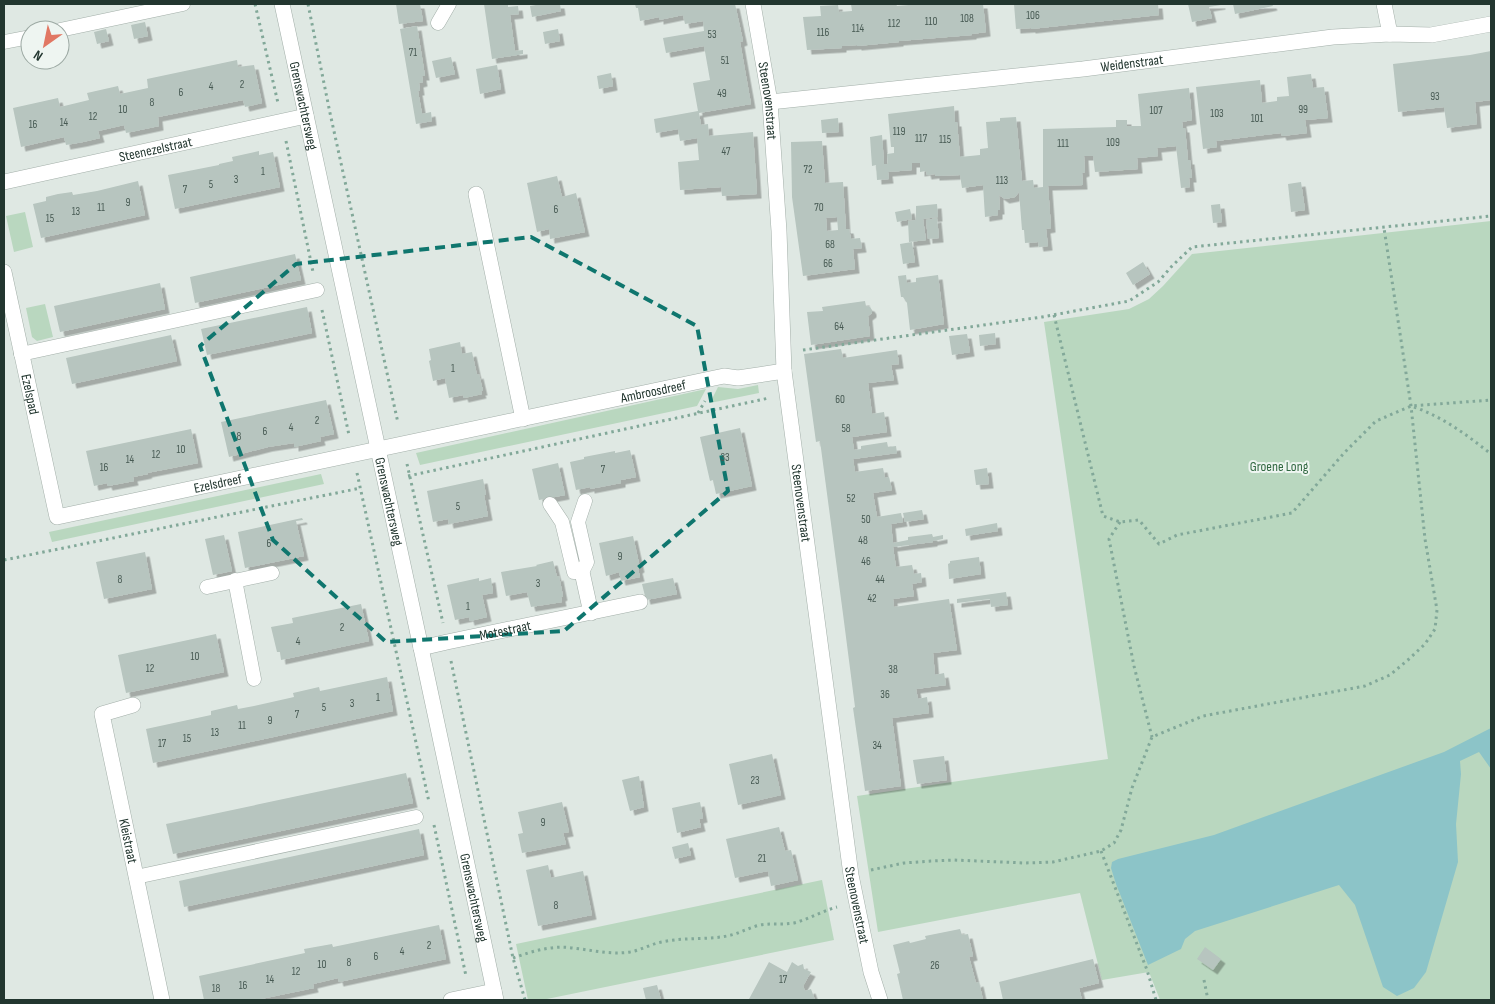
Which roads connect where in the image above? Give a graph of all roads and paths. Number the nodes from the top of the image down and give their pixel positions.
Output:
1 (183, 4) edge
2 (255, 4) edge
3 (282, 4) edge
4 (308, 4) edge
5 (449, 4) edge
6 (753, 4) edge
7 (1384, 4) edge
8 (438, 23) dead end
9 (1491, 24) edge
10 (70, 28) edge
11 (1390, 34) junction
12 (20, 39) edge
13 (4, 42) edge
14 (770, 102) junction
15 (306, 116) junction
16 (282, 122) junction
17 (4, 182) edge
18 (476, 194) dead end
19 (1491, 216) edge
20 (1384, 228) junction
21 (4, 272) edge
22 (317, 290) junction
23 (1054, 315) junction
24 (783, 353) junction
25 (21, 354) junction
26 (784, 371) junction
27 (1491, 400) edge
28 (1412, 406) junction
29 (523, 419) junction
30 (402, 444) junction
31 (378, 448) junction
32 (353, 454) junction
33 (1491, 454) edge
34 (584, 501) dead end
35 (550, 504) dead end
36 (57, 517) joint
37 (1120, 522) junction
38 (582, 572) junction
39 (272, 573) dead end
40 (235, 580) junction
41 (206, 588) dead end
42 (640, 602) dead end
43 (590, 613) junction
44 (447, 642) junction
45 (421, 648) junction
46 (254, 679) dead end
47 (133, 705) dead end
48 (1152, 738) junction
49 (429, 803) dead end
50 (416, 817) dead end
51 (434, 822) dead end
52 (1101, 852) junction
53 (851, 875) junction
54 (136, 877) junction
55 (857, 903) junction
56 (514, 958) junction
57 (1204, 980) dead end
58 (470, 996) junction
59 (495, 996) edge
60 (162, 1000) edge
61 (451, 1000) edge
62 (525, 1000) edge
63 (880, 1000) edge
64 (1156, 1000) edge
65 (1208, 1000) edge

1 - 10 lane
2 - 16 path
3 - 15 street, Grenswachtersweg
4 - 30 path
5 - 8 lane
6 - 14 street, Steenovenstraat
7 - 11 street
9 - 11 street, Weidenstraat
11 - 14 street, Weidenstraat
12 - 13 lane
14 - 24 street, Steenovenstraat
15 - 16 street, Steenezelstraat
15 - 31 street, Grenswachtersweg
16 - 17 street, Steenezelstraat
16 - 22 path
18 - 29 street
19 - 20 path
20 - 23 path
20 - 28 path
21 - 25 street, Ezelspad
22 - 25 lane
22 - 32 path
23 - 24 path
23 - 37 path
24 - 26 street, Steenovenstraat
25 - 36 street, Ezelspad
26 - 29 street, Ambroosdreef
26 - 53 street, Steenovenstraat
27 - 28 path
28 - 33 path
28 - 37 path
28 - 48 path
29 - 30 street, Ambroosdreef
30 - 31 street, Ambroosdreef
30 - 44 path
31 - 32 street, Ezelsdreef
31 - 45 street, Grenswachtersweg
32 - 36 street, Ezelsdreef
32 - 49 path
34 - 38 lane
35 - 38 lane
37 - 48 path
38 - 43 street
39 - 40 lane
40 - 41 lane
40 - 46 lane
42 - 43 street, Motestraat
43 - 44 street, Motestraat
44 - 45 street, Motestraat
44 - 56 path
45 - 59 street, Grenswachtersweg
47 - 54 street, Kleistraat
48 - 52 path
50 - 54 lane
51 - 58 path
52 - 53 path
52 - 64 path
53 - 55 street, Steenovenstraat
54 - 60 street, Kleistraat
55 - 56 path
55 - 63 street, Steenovenstraat
56 - 62 path
57 - 65 path
58 - 59 street
58 - 61 street

